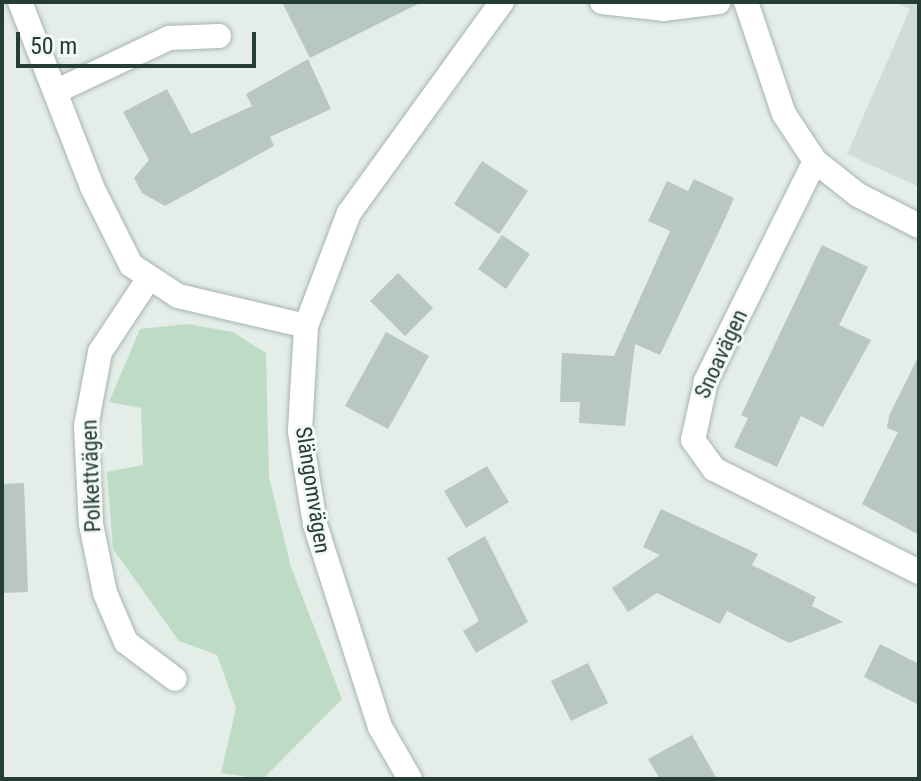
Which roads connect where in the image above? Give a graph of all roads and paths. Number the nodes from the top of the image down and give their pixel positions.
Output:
1 (20, 2) edge
2 (502, 2) edge
3 (602, 2) edge
4 (719, 2) edge
5 (746, 2) edge
6 (219, 36) dead end
7 (59, 90) junction
8 (815, 161) junction
9 (919, 226) edge
10 (147, 281) junction
11 (306, 326) junction
12 (919, 572) edge
13 (175, 679) dead end
14 (410, 779) edge

1 - 7 street
2 - 11 street, Slängomvägen
3 - 4 street
5 - 8 street
6 - 7 street
7 - 10 street
8 - 9 street
8 - 12 street, Snoavägen
10 - 11 street
10 - 13 street, Polkettvägen
11 - 14 street, Slängomvägen

